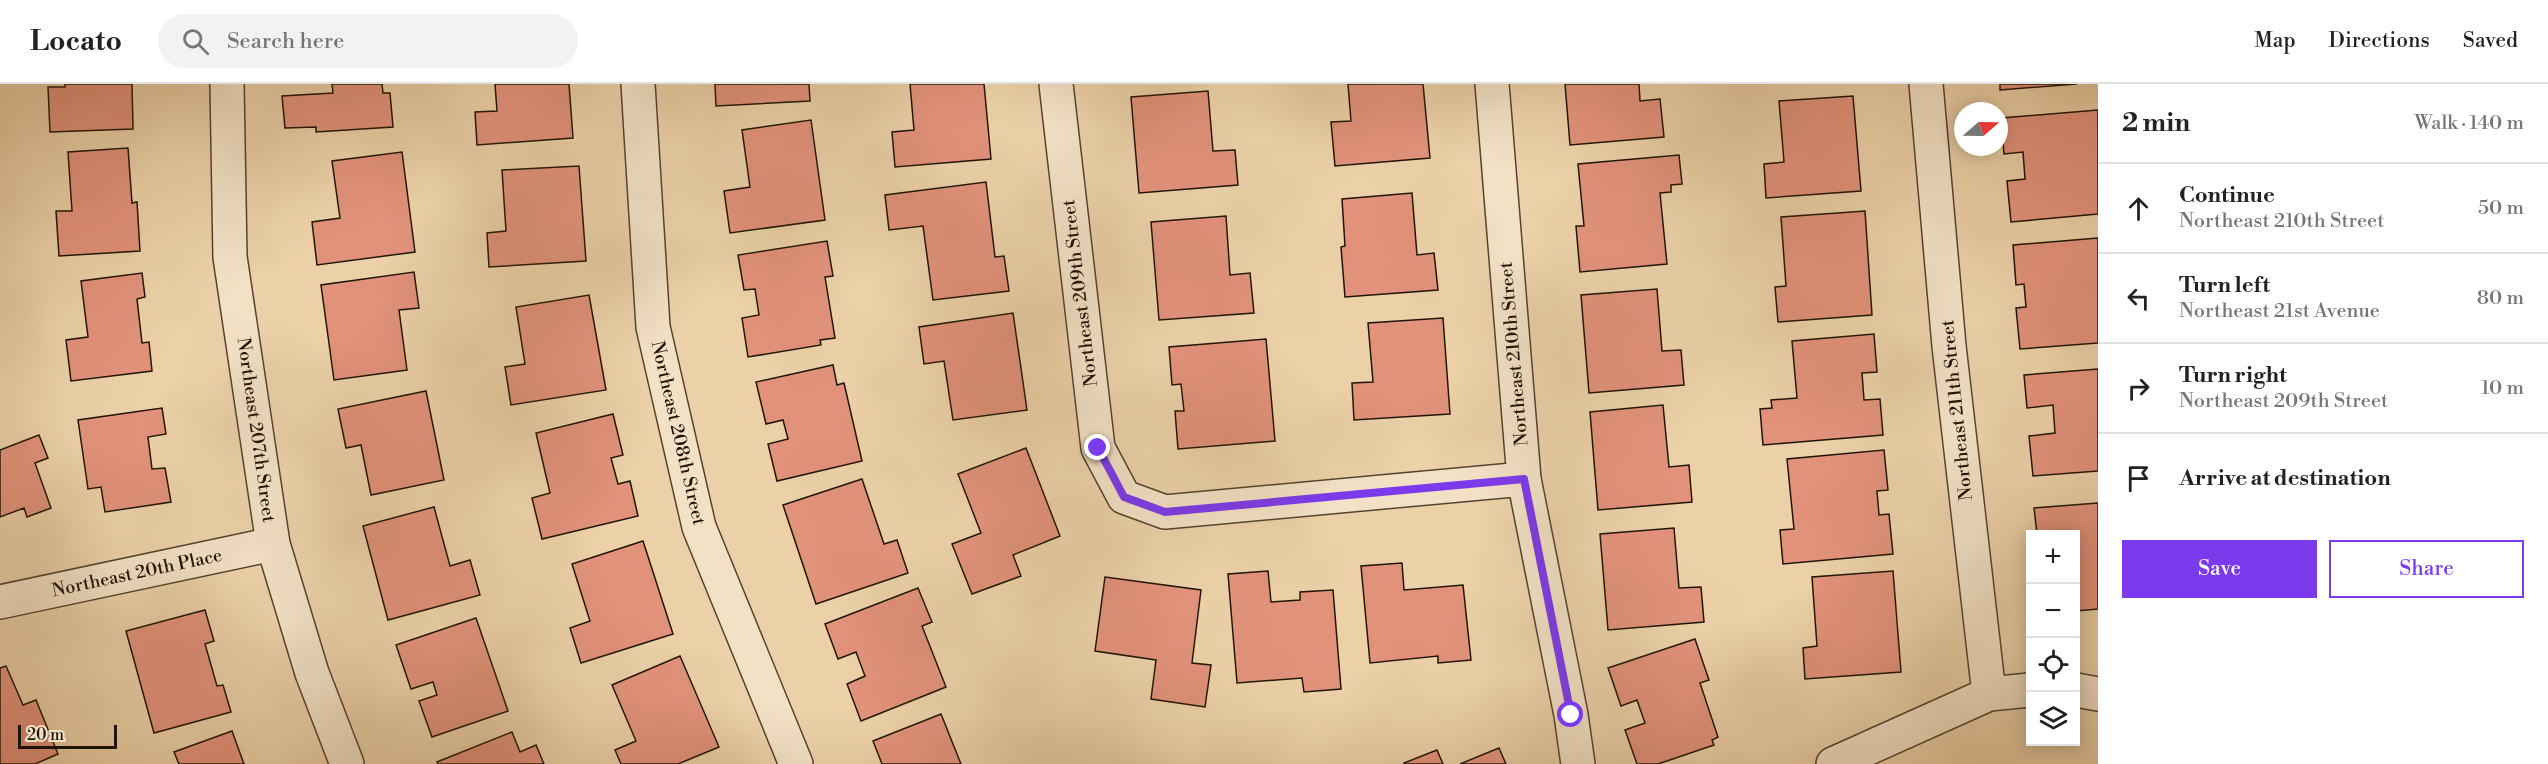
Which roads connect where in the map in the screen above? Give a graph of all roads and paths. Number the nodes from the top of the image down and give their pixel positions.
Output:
1 (227, 84) edge
2 (638, 84) edge
3 (1056, 84) edge
4 (1492, 84) edge
5 (1926, 84) edge
6 (1524, 479) junction
7 (273, 544) junction
8 (0, 602) edge
9 (2026, 690) edge
10 (2080, 691) edge
11 (1989, 694) junction
12 (2098, 694) edge
13 (347, 764) edge
14 (796, 764) edge
15 (1578, 764) edge
16 (1833, 764) edge

1 - 7 street, Northeast 207th Street
2 - 14 street, Northeast 208th Street
3 - 6 street, Northeast 209th Street
4 - 6 street, Northeast 210th Street
5 - 11 street, Northeast 211th Street
6 - 15 street, Northeast 210th Street
7 - 8 street, Northeast 20th Place
7 - 13 street, Northeast 207th Street
9 - 11 street
10 - 12 street
11 - 16 street

